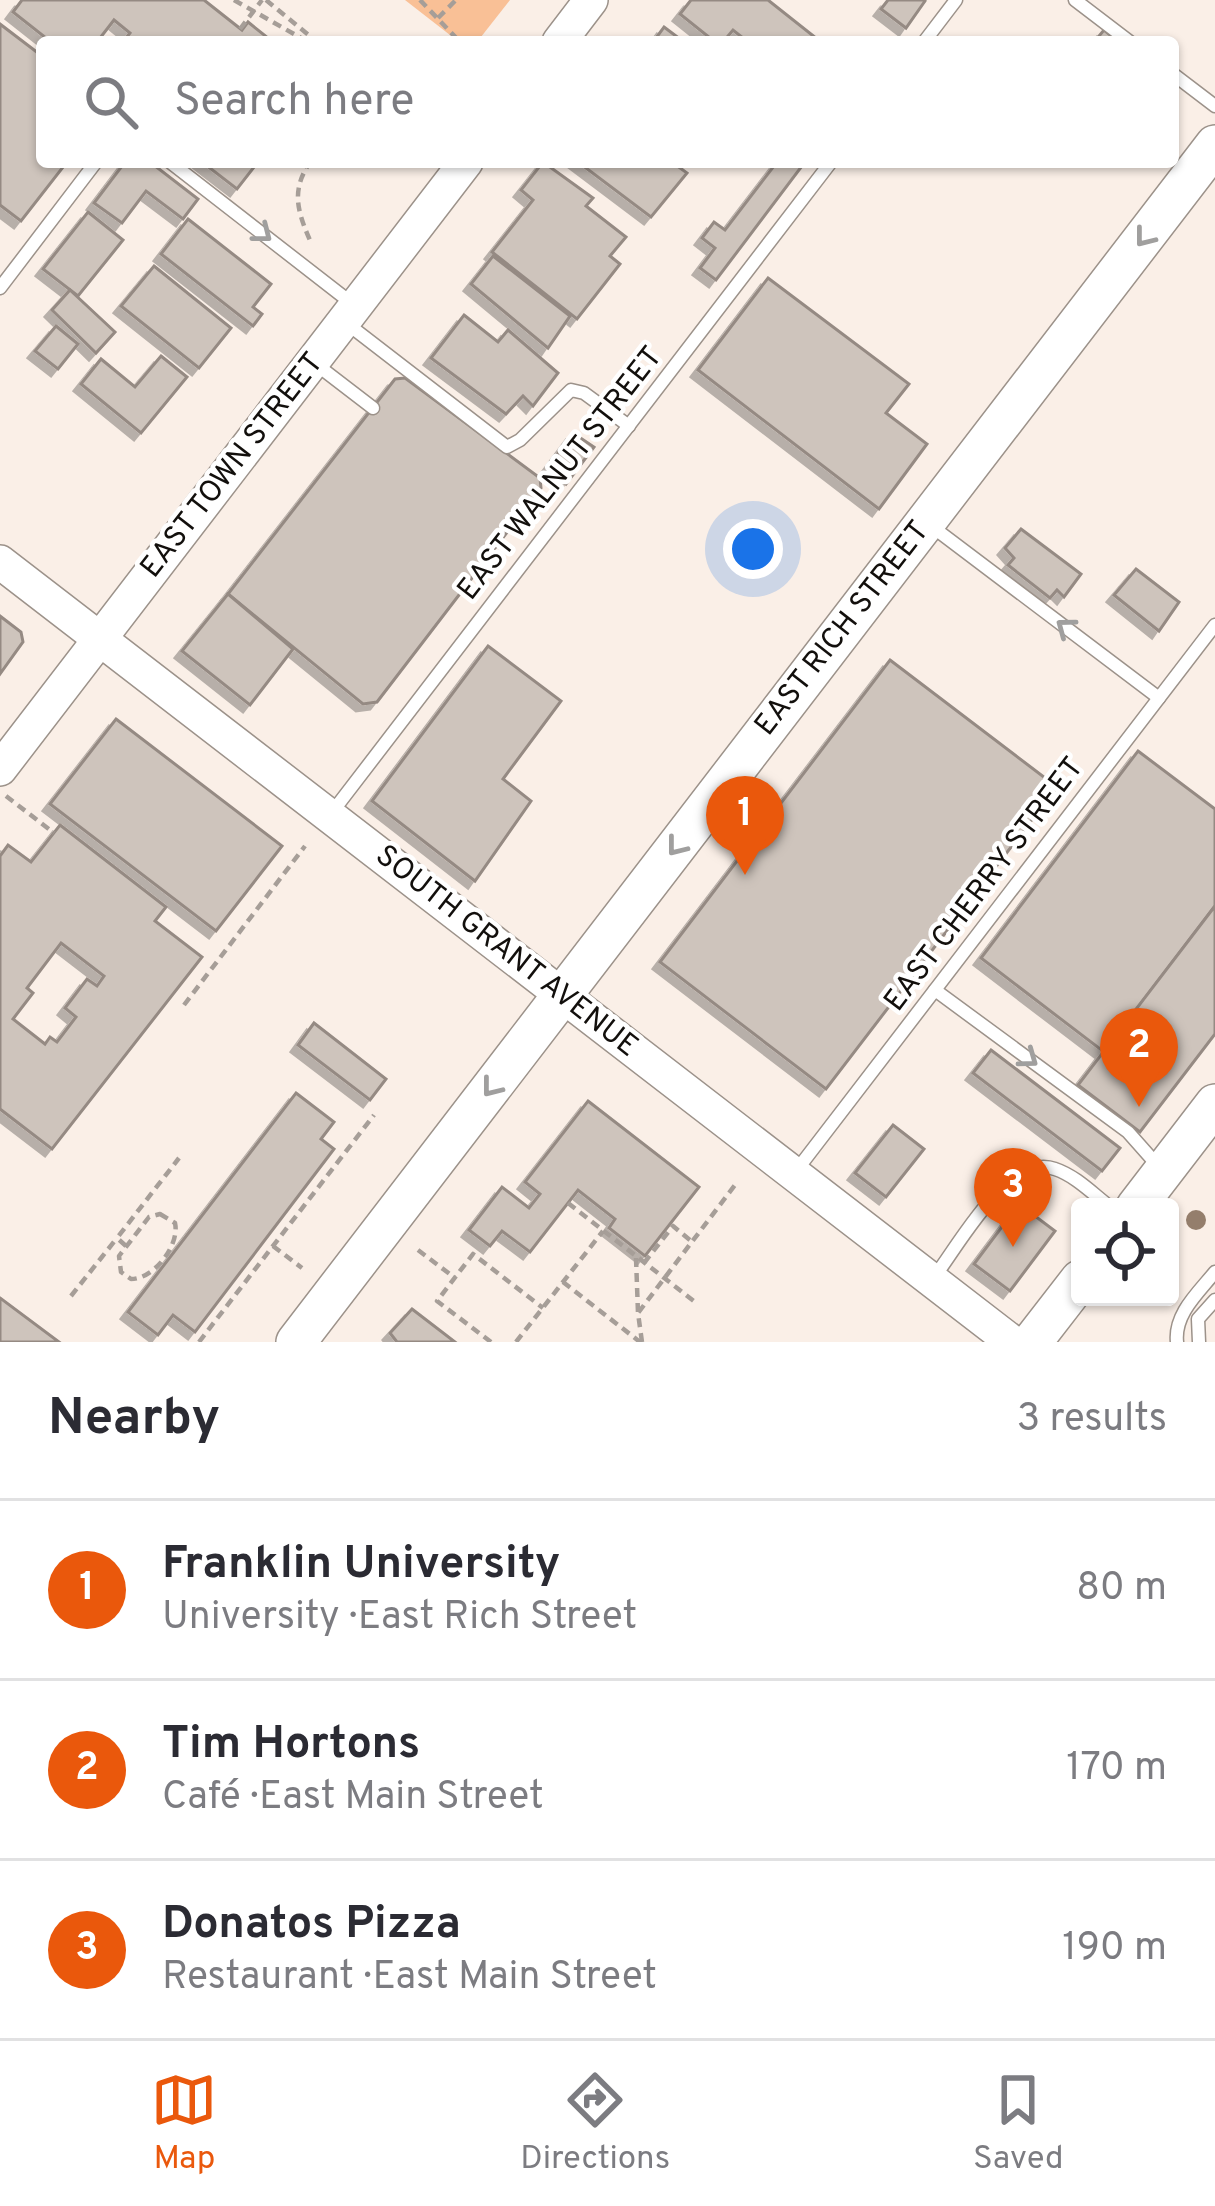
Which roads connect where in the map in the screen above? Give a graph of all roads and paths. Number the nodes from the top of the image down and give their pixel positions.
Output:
1 (234, 0) edge
2 (264, 0) edge
3 (420, 0) edge
4 (456, 0) edge
5 (591, 0) edge
6 (956, 0) edge
7 (1075, 0) edge
8 (254, 11) junction
9 (438, 18) junction
10 (240, 28) dead end
11 (298, 36) edge
12 (309, 36) edge
13 (454, 36) edge
14 (564, 36) edge
15 (929, 36) edge
16 (1122, 36) edge
17 (1179, 79) edge
18 (1215, 106) edge
19 (1215, 145) edge
20 (91, 168) edge
21 (177, 168) edge
22 (304, 168) edge
23 (461, 168) edge
24 (826, 168) edge
25 (315, 254) dead end
26 (0, 288) edge
27 (350, 314) junction
28 (313, 362) junction
29 (373, 407) dead end
30 (629, 426) junction
31 (926, 522) junction
32 (0, 562) edge
33 (1215, 625) edge
34 (100, 639) junction
35 (1159, 698) junction
36 (1108, 765) junction
37 (0, 769) edge
38 (1120, 775) dead end
39 (0, 791) edge
40 (329, 816) junction
41 (54, 833) dead end
42 (305, 846) dead end
43 (935, 990) junction
44 (562, 995) junction
45 (184, 1005) dead end
46 (1215, 1104) edge
47 (374, 1115) dead end
48 (178, 1158) dead end
49 (1163, 1172) junction
50 (794, 1174) junction
51 (735, 1185) dead end
52 (1097, 1198) edge
53 (1143, 1198) edge
54 (568, 1203) dead end
55 (602, 1231) junction
56 (117, 1238) junction
57 (692, 1241) junction
58 (126, 1246) junction
59 (273, 1246) junction
60 (418, 1250) dead end
61 (636, 1257) junction
62 (644, 1263) junction
63 (302, 1268) dead end
64 (1215, 1272) edge
65 (454, 1278) junction
66 (663, 1278) junction
67 (932, 1281) junction
68 (563, 1282) junction
69 (1071, 1292) edge
70 (71, 1296) dead end
71 (1215, 1300) edge
72 (695, 1302) dead end
73 (543, 1308) junction
74 (638, 1312) junction
75 (199, 1342) edge
76 (296, 1342) edge
77 (491, 1342) edge
78 (516, 1342) edge
79 (641, 1342) edge
80 (1012, 1342) edge
81 (1032, 1342) edge
82 (1177, 1342) edge
83 (1199, 1342) edge

1 - 8 path
2 - 8 path
2 - 12 path
3 - 9 path
4 - 9 path
5 - 14 street
6 - 15 lane
7 - 16 lane
8 - 10 path
8 - 11 path
9 - 13 path
17 - 18 lane
19 -> 31 main road, EAST RICH STREET
20 - 26 lane
21 -> 27 lane
22 - 25 path
23 - 27 street, EAST TOWN STREET
24 - 30 lane, EAST WALNUT STREET
27 - 28 street, EAST TOWN STREET
27 - 30 lane
28 - 29 lane
28 - 34 street, EAST TOWN STREET
30 - 40 lane, EAST WALNUT STREET
35 -> 31 lane
31 -> 44 main road, EAST RICH STREET
32 - 34 street, SOUTH GRANT AVENUE
33 - 35 lane, EAST CHERRY STREET
34 - 37 street, EAST TOWN STREET
34 - 40 street, SOUTH GRANT AVENUE
35 - 36 lane, EAST CHERRY STREET
36 - 38 lane
36 - 43 lane, EAST CHERRY STREET
39 - 41 path
40 - 44 street, SOUTH GRANT AVENUE
42 - 45 path
43 -> 49 lane
43 - 50 lane, EAST CHERRY STREET
44 - 50 street, SOUTH GRANT AVENUE
44 -> 76 main road, EAST RICH STREET
46 - 49 main road
47 - 59 path
48 - 56 path
49 - 53 main road
50 - 67 street, SOUTH GRANT AVENUE
51 - 57 path
52 - 67 lane
54 - 55 path
55 - 61 path
55 - 68 path
56 - 58 path
56 - 70 path
57 - 62 path
57 - 66 path
58 - 58 path
59 - 63 path
59 - 75 path
60 - 65 path
61 - 62 path
61 - 74 path
62 - 66 path
64 - 82 lane
65 - 73 path
65 - 77 path
66 - 72 path
66 - 74 path
67 - 80 street, SOUTH GRANT AVENUE
68 - 73 path
68 - 79 path
69 - 81 main road
71 - 83 lane
73 - 78 path
74 - 79 path

